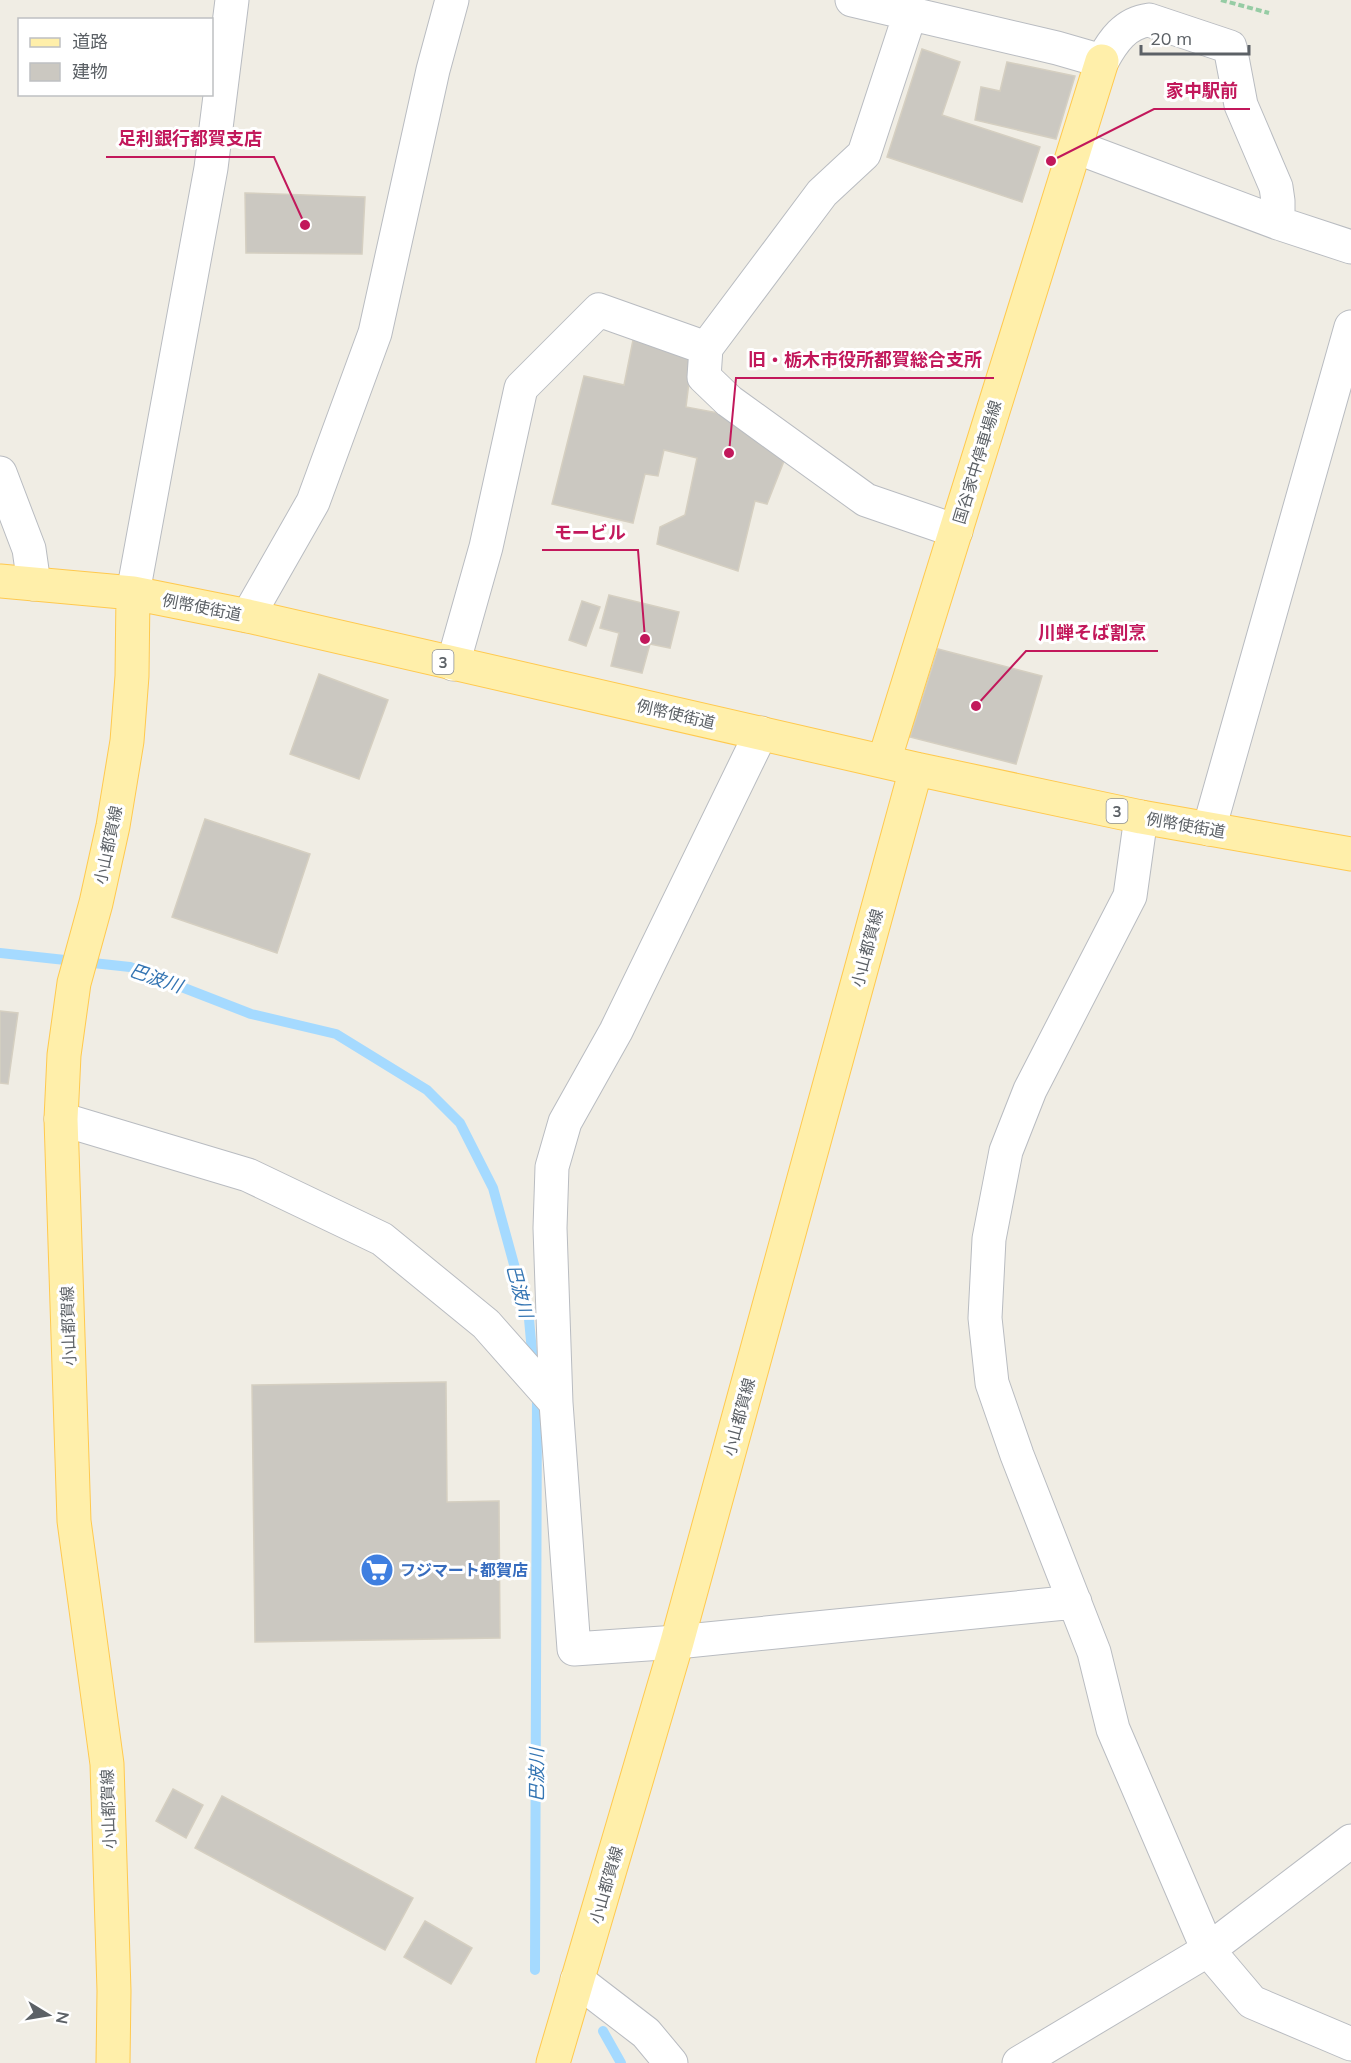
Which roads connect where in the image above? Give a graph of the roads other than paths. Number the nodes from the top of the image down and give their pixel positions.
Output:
1 (232, 0) edge
2 (452, 0) edge
3 (852, 0) edge
4 (910, 14) junction
5 (1102, 61) junction
6 (1076, 147) junction
7 (1278, 223) junction
8 (1351, 247) edge
9 (1351, 327) edge
10 (706, 348) junction
11 (0, 472) edge
12 (956, 531) junction
13 (0, 581) edge
14 (34, 584) junction
15 (132, 593) junction
16 (248, 616) junction
17 (453, 664) junction
18 (760, 733) junction
19 (884, 761) junction
20 (915, 769) junction
21 (1141, 816) junction
22 (1209, 829) junction
23 (1351, 854) edge
24 (61, 1119) junction
25 (556, 1403) junction
26 (1075, 1602) junction
27 (677, 1642) junction
28 (1351, 1841) edge
29 (1208, 1950) junction
30 (577, 1980) junction
31 (1351, 2044) edge
32 (113, 2063) edge
33 (553, 2063) edge
34 (671, 2063) edge
35 (1019, 2063) edge

1 - 15 street
2 - 16 street
3 - 4 street
4 - 5 street
4 - 10 street
5 - 6 main road, 国谷家中停車場線
5 - 7 street
6 - 7 street
6 - 12 main road, 国谷家中停車場線
7 - 8 street
9 - 22 street
10 - 12 street
10 - 17 street
11 - 14 street
12 - 19 main road, 国谷家中停車場線
13 - 14 main road, 例幣使街道 / 3
14 - 15 main road, 例幣使街道 / 3
15 - 16 main road, 例幣使街道 / 3
15 - 24 main road, 小山都賀線
16 - 17 main road, 例幣使街道 / 3
17 - 18 main road, 例幣使街道 / 3
18 - 19 main road, 例幣使街道 / 3
18 - 25 street
19 - 20 main road, 例幣使街道 / 3
20 - 21 main road, 例幣使街道 / 3
20 - 27 main road, 小山都賀線
21 - 22 main road, 例幣使街道 / 3
21 - 26 street
22 - 23 main road, 例幣使街道 / 3
24 - 25 street
24 - 32 main road, 小山都賀線
25 - 27 street
26 - 27 street
26 - 29 street
27 - 30 main road, 小山都賀線
28 - 29 street
29 - 31 street
29 - 35 street
30 - 33 main road, 小山都賀線
30 - 34 street

